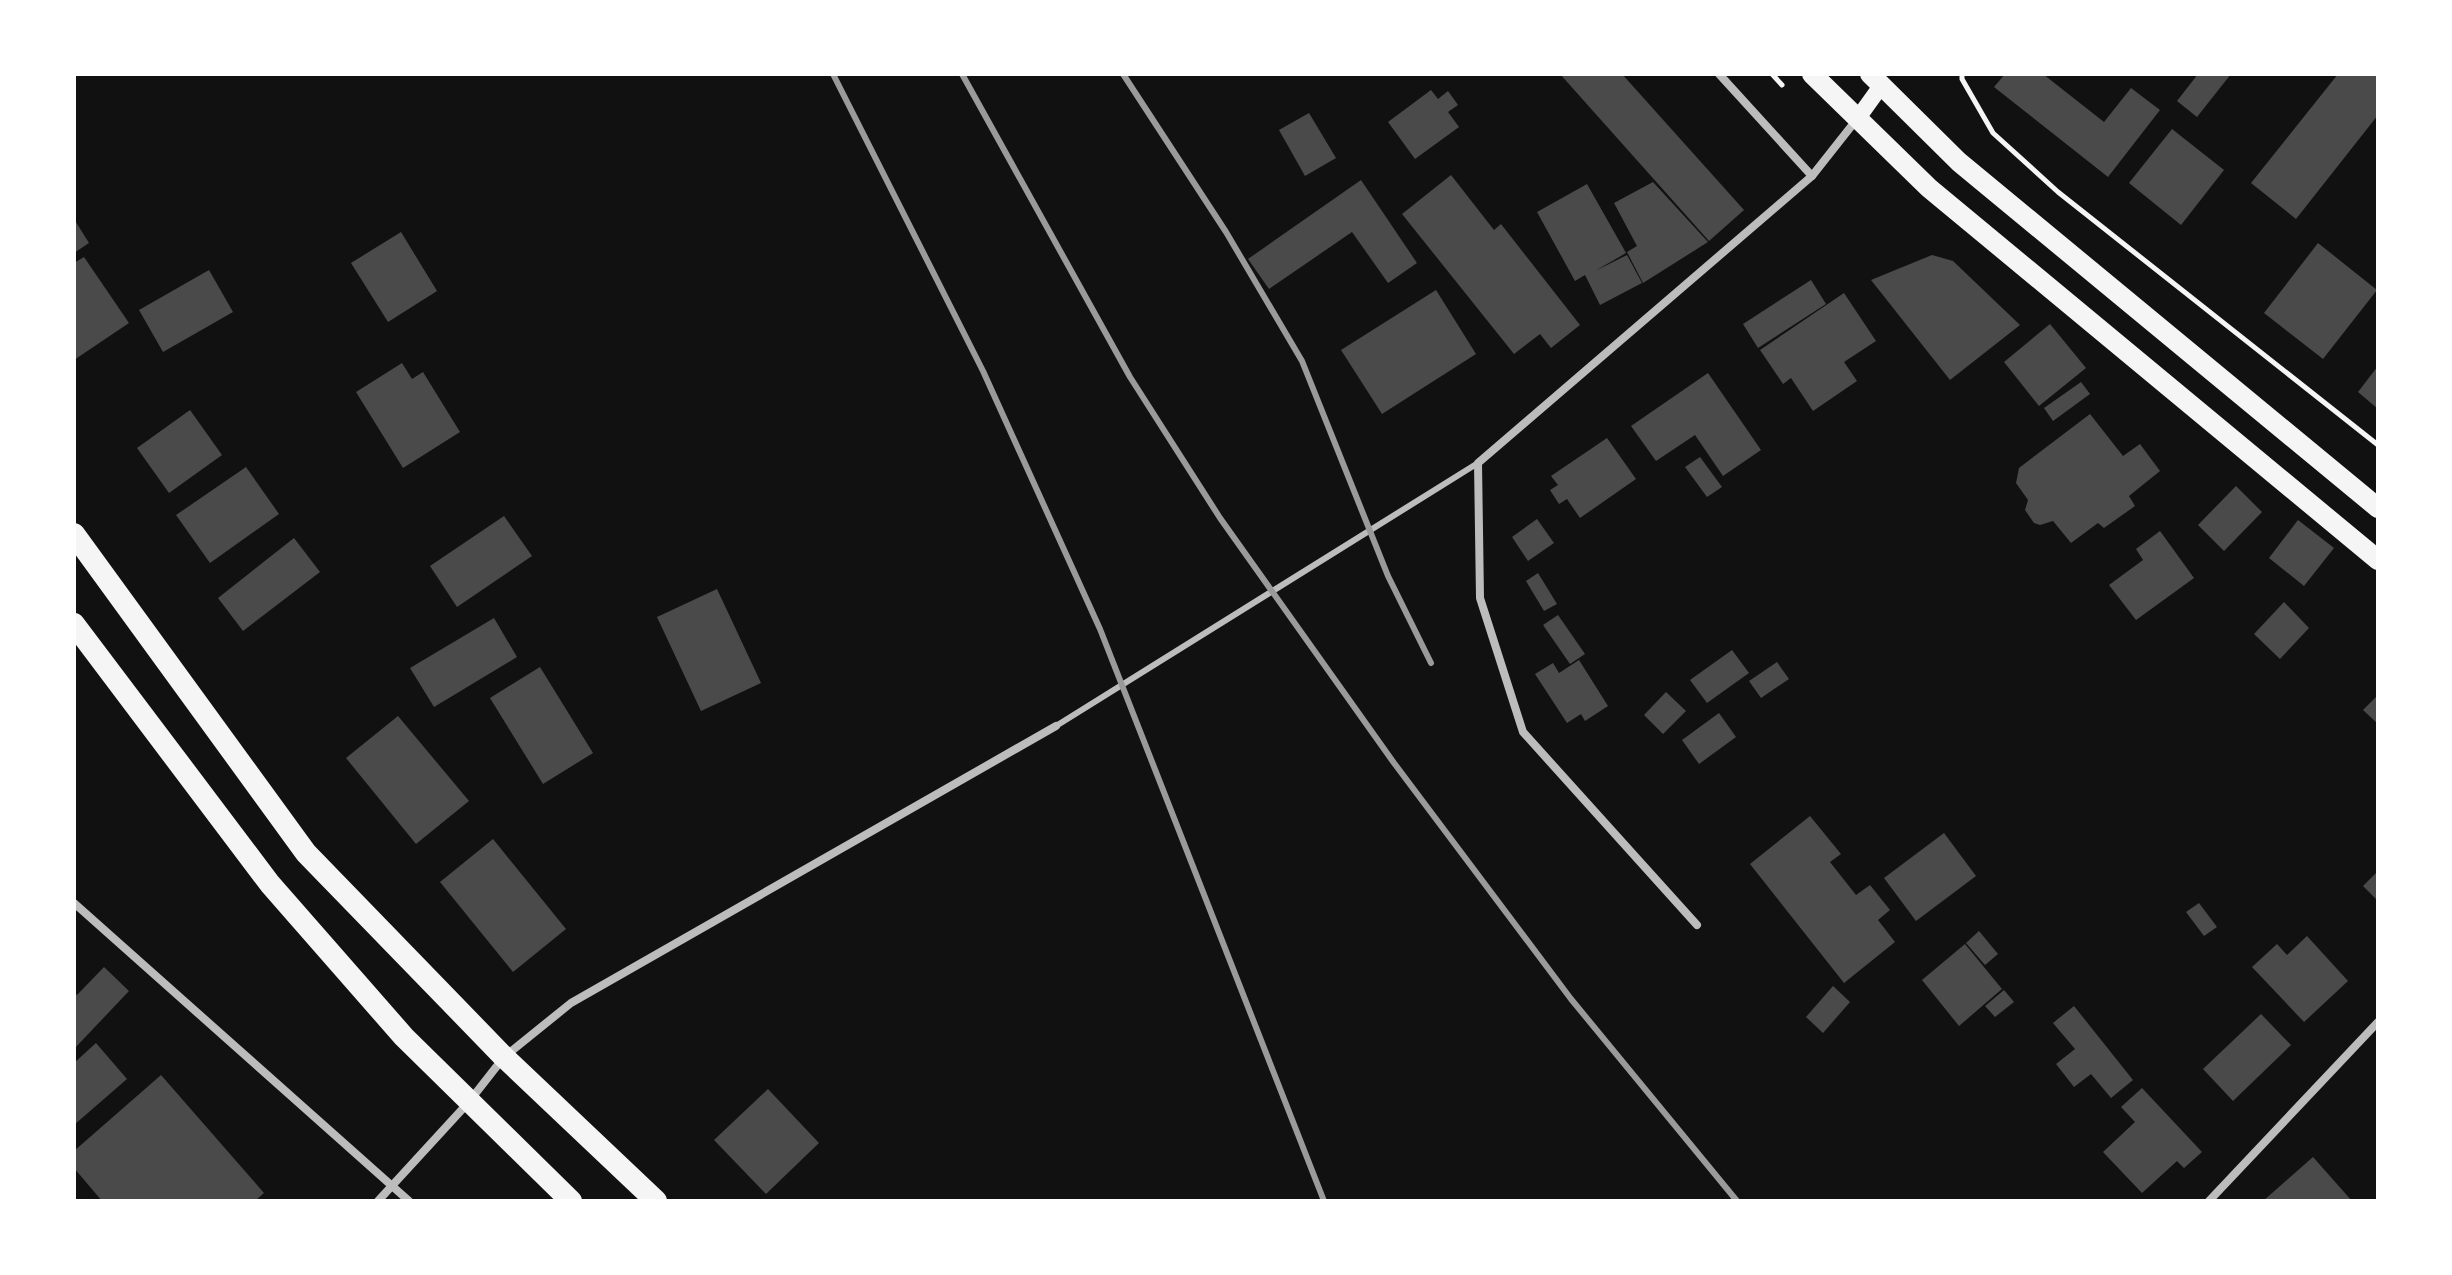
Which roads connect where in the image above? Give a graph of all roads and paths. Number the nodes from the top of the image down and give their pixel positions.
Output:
1 (1719, 74) edge
2 (1812, 74) edge
3 (1962, 74) edge
4 (1880, 78) edge
5 (1858, 118) junction
6 (1812, 176) junction
7 (2378, 445) edge
8 (1478, 463) junction
9 (2378, 508) edge
10 (74, 534) edge
11 (2378, 560) edge
12 (74, 624) edge
13 (1056, 726) joint
14 (74, 903) edge
15 (1697, 925) dead end
16 (2378, 1022) edge
17 (504, 1057) junction
18 (468, 1103) junction
19 (395, 1186) junction
20 (378, 1201) edge
21 (409, 1201) edge
22 (571, 1201) edge
23 (656, 1201) edge
24 (2209, 1201) edge

1 - 6 street
2 - 5 main road
3 - 7 path
4 - 5 main road
4 - 9 main road
5 - 6 street
5 - 11 main road
6 - 8 street
8 - 13 lane
8 - 15 street
10 - 17 highway
12 - 18 highway
13 - 17 street
14 - 19 street
16 - 24 street
17 - 18 street
17 - 23 highway
18 - 19 street
18 - 22 highway
19 - 20 street
19 - 21 street

